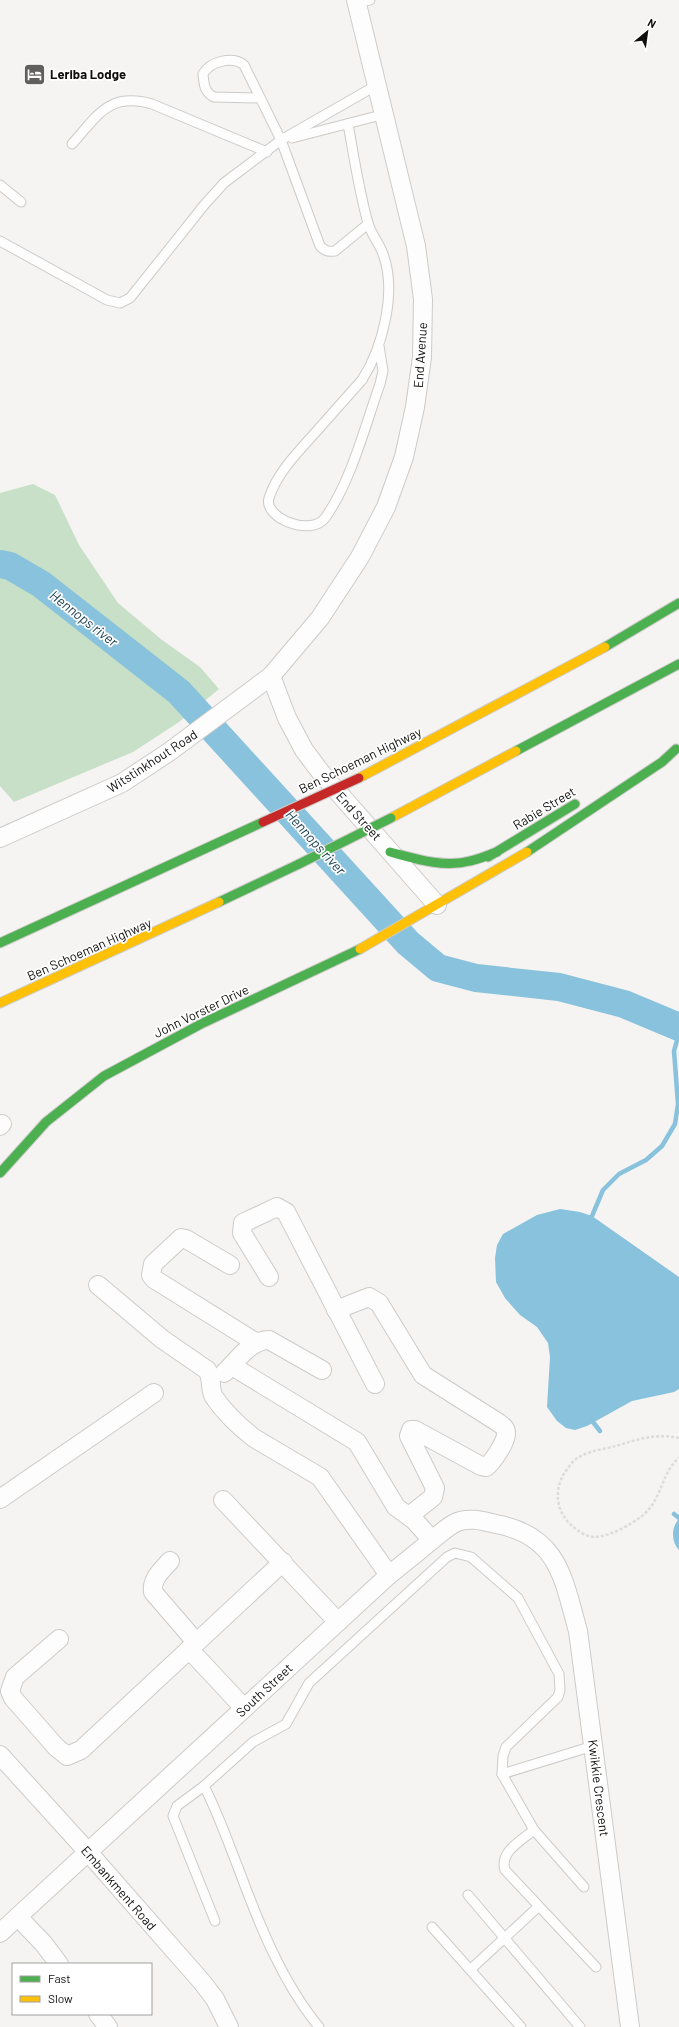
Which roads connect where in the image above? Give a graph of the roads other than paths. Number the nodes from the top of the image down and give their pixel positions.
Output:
1 (361, 1) edge
2 (377, 85) junction
3 (260, 98) junction
4 (385, 114) junction
5 (348, 124) junction
6 (281, 140) junction
7 (72, 144) dead end
8 (267, 152) junction
9 (0, 185) edge
10 (21, 202) dead end
11 (368, 224) junction
12 (0, 241) edge
13 (379, 346) junction
14 (679, 603) edge
15 (679, 664) edge
16 (271, 676) junction
17 (677, 748) edge
18 (629, 773) dead end
19 (582, 800) dead end
20 (0, 838) edge
21 (390, 852) junction
22 (497, 852) junction
23 (466, 871) dead end
24 (430, 897) junction
25 (0, 943) edge
26 (275, 978) dead end
27 (0, 1003) edge
28 (0, 1162) edge
29 (0, 1174) edge
30 (230, 1265) dead end
31 (269, 1277) dead end
32 (98, 1285) dead end
33 (336, 1310) junction
34 (255, 1342) junction
35 (232, 1366) junction
36 (322, 1370) dead end
37 (212, 1384) junction
38 (375, 1384) dead end
39 (154, 1393) dead end
40 (0, 1499) edge
41 (223, 1500) dead end
42 (409, 1516) junction
43 (432, 1540) junction
44 (550, 1553) joint
45 (170, 1561) dead end
46 (283, 1562) junction
47 (389, 1574) junction
48 (338, 1622) junction
49 (59, 1639) dead end
50 (192, 1646) junction
51 (244, 1708) junction
52 (593, 1746) junction
53 (0, 1755) edge
54 (502, 1774) junction
55 (204, 1786) junction
56 (534, 1830) junction
57 (88, 1852) junction
58 (584, 1887) dead end
59 (468, 1895) dead end
60 (538, 1907) junction
61 (216, 1922) dead end
62 (6, 1924) edge
63 (432, 1927) dead end
64 (505, 1938) junction
65 (58, 1963) edge
66 (596, 1967) dead end
67 (471, 1969) junction
68 (99, 2015) edge
69 (316, 2026) edge
70 (108, 2027) edge
71 (229, 2027) edge
72 (521, 2027) edge
73 (580, 2027) edge
74 (630, 2027) edge

1 - 2 street, End Avenue
2 - 4 street, End Avenue
2 - 6 lane
3 - 3 lane
3 - 6 lane
4 - 5 lane
4 - 16 street, End Avenue
5 - 6 lane
5 - 11 lane
6 - 8 lane
6 - 11 lane
7 - 8 lane
8 - 12 lane
9 - 10 lane
11 - 13 lane
13 - 13 lane
14 - 25 main road, Ben Schoeman Highway, bridge
15 - 27 main road, Ben Schoeman Highway, bridge
16 - 20 street, Witstinkhout Road
16 - 21 street, End Street
17 - 18 main road, Rabie Street
17 - 24 main road, Rabie Street
19 - 22 main road, Rabie Street
21 - 22 main road
21 - 24 street, End Street
22 - 23 main road, Rabie Street
24 - 29 main road, John Vorster Drive
26 - 28 main road, John Vorster Drive
30 - 34 street
31 - 33 street
32 - 37 street
33 - 38 street
33 - 42 street
34 - 35 street
34 - 36 street
35 - 37 street
35 - 42 street
37 - 47 street
39 - 40 street
41 - 46 street
42 - 43 street
43 - 44 street, South Street
43 - 47 street, South Street
44 - 52 street, Kwikkie Crescent
45 - 50 street
46 - 48 street
46 - 50 street
47 - 48 street, South Street
48 - 51 street, South Street
49 - 50 street
50 - 51 street
51 - 57 street, South Street
52 - 54 lane
52 - 74 street, Kwikkie Crescent
53 - 57 street, Embankment Road
54 - 55 lane
54 - 56 lane
55 - 61 lane
55 - 69 lane
56 - 58 lane
56 - 60 lane
57 - 62 street, South Street
57 - 71 street, Embankment Road
59 - 64 lane
60 - 64 lane
60 - 66 lane
62 - 65 street
63 - 67 lane
64 - 67 lane
64 - 73 lane
67 - 72 lane
68 - 70 street

